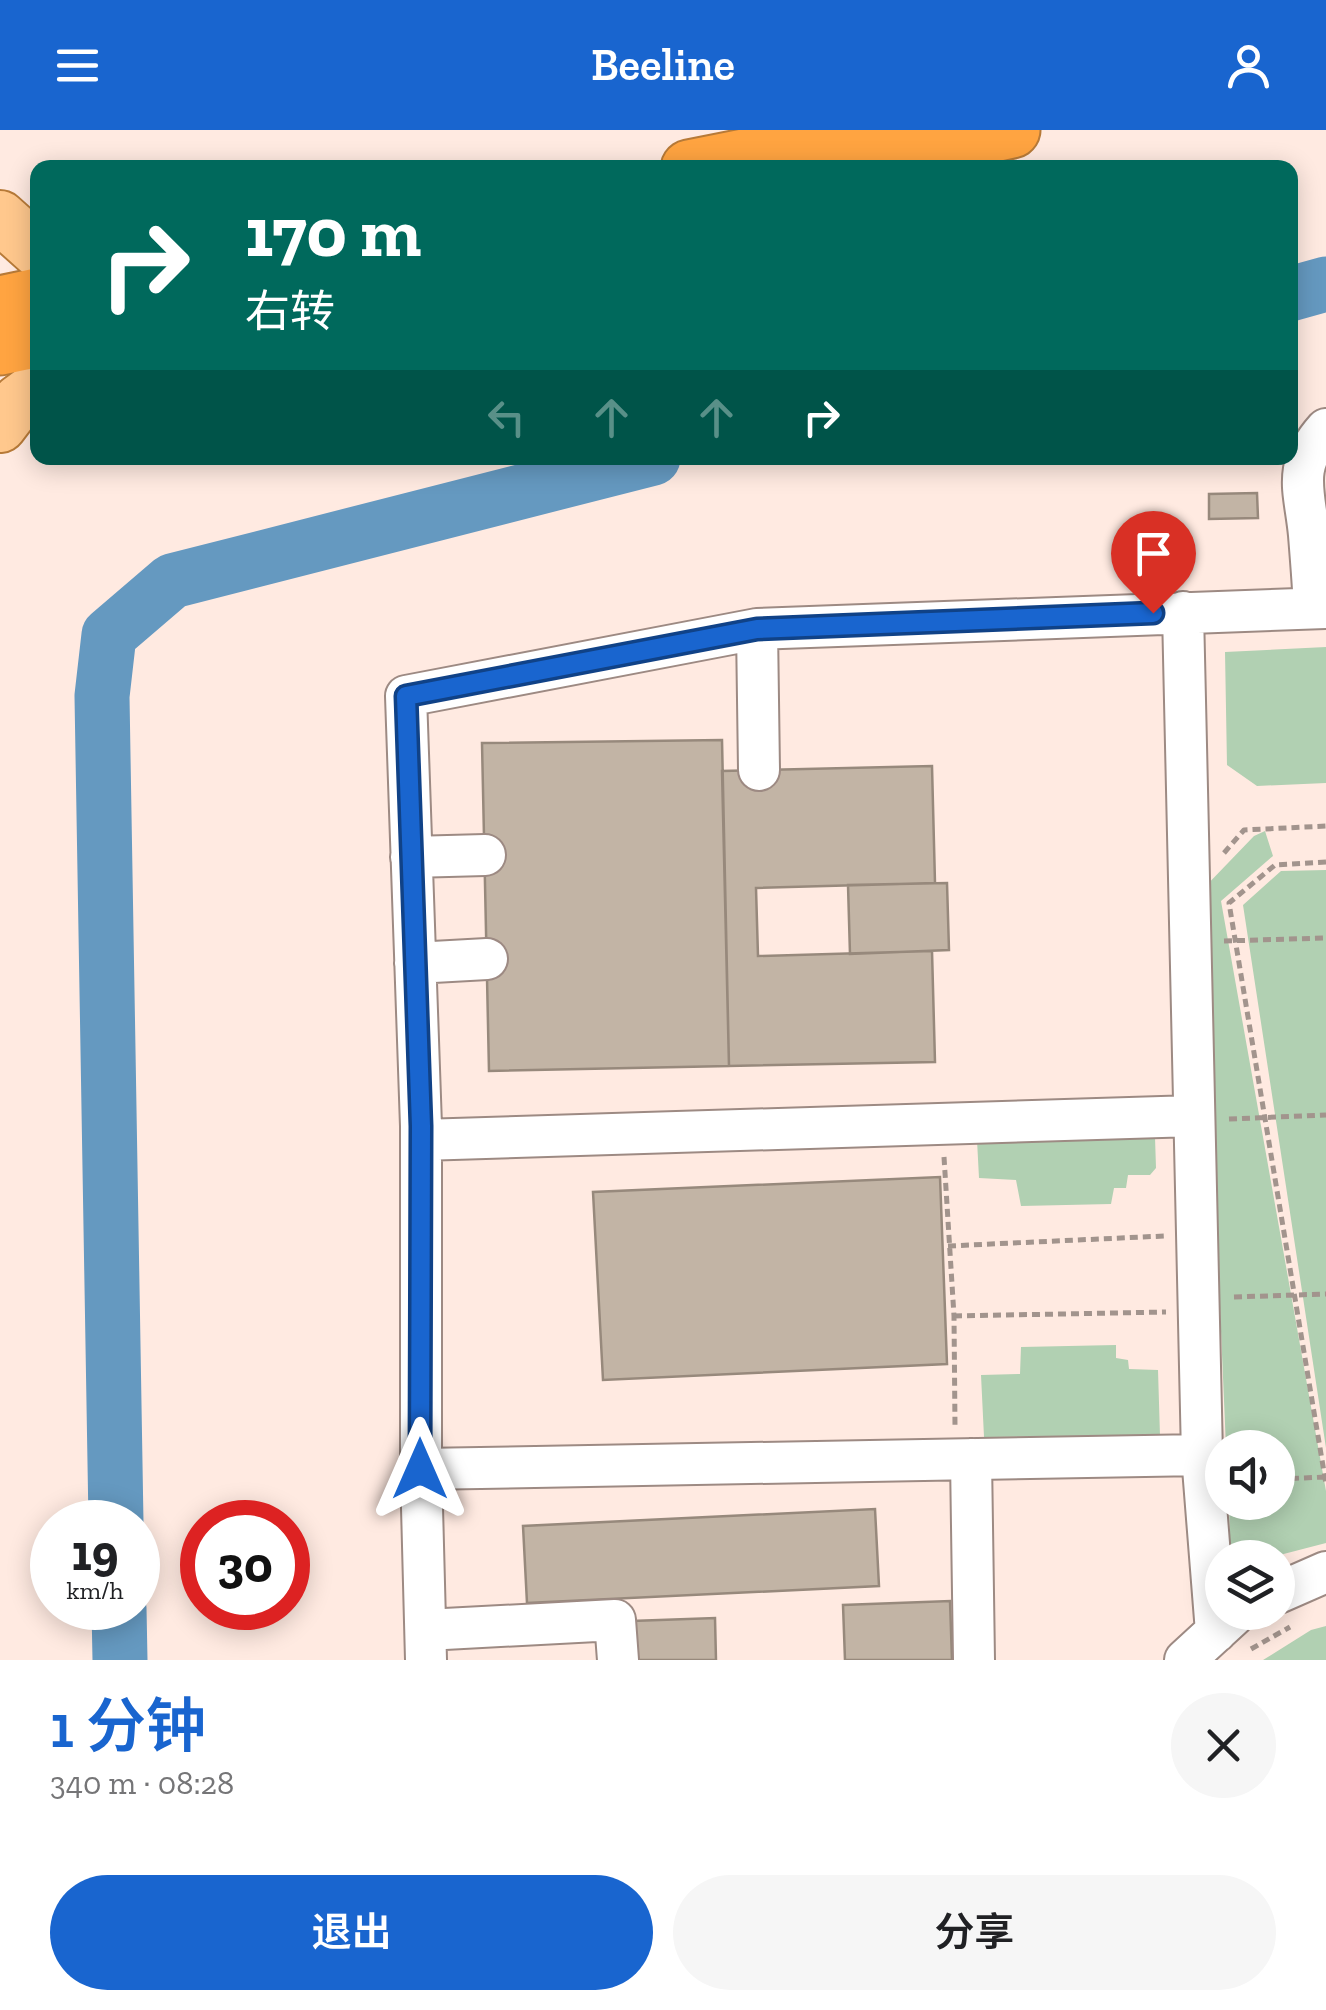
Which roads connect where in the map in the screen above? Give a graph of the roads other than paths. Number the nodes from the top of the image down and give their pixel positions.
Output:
1 (879, 130) edge
2 (1012, 130) edge
3 (729, 160) edge
4 (876, 160) edge
5 (0, 218) edge
6 (30, 244) edge
7 (30, 298) edge
8 (0, 304) edge
9 (30, 341) edge
10 (0, 347) edge
11 (30, 393) edge
12 (0, 426) edge
13 (1326, 429) edge
14 (1320, 608) edge
15 (1184, 612) junction
16 (757, 629) junction
17 (759, 770) dead end
18 (485, 855) dead end
19 (411, 857) junction
20 (487, 959) dead end
21 (415, 963) junction
22 (1207, 1118) junction
23 (421, 1140) junction
24 (963, 1451) junction
25 (1202, 1455) junction
26 (420, 1469) junction
27 (1326, 1572) edge
28 (1295, 1601) edge
29 (1233, 1632) edge
30 (426, 1645) edge
31 (618, 1660) edge
32 (974, 1660) edge
33 (1186, 1660) edge

1 - 3 highway
2 - 4 highway
5 - 6 main road
7 - 8 highway
9 - 10 highway
11 - 12 main road
13 - 14 street
14 - 15 street
15 - 16 street
15 - 22 street
16 - 17 street
16 - 19 street
18 - 19 street
19 - 21 street
20 - 21 street
21 - 23 street
22 - 23 street
22 - 25 street
23 - 26 street
24 - 25 street
24 - 26 street
24 - 32 street
25 - 29 street
26 - 30 street
27 - 28 street
29 - 33 street
30 - 31 street

